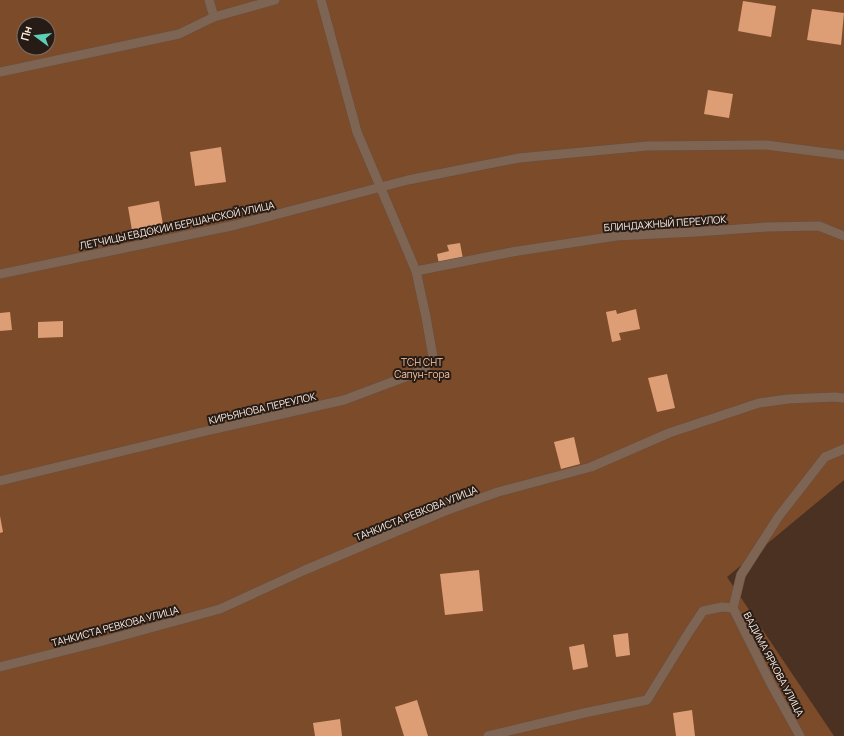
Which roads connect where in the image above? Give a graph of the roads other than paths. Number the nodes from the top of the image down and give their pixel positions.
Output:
1 (209, 0) edge
2 (275, 0) edge
3 (321, 0) edge
4 (214, 17) junction
5 (0, 72) edge
6 (844, 155) edge
7 (381, 187) junction
8 (844, 236) edge
9 (416, 270) junction
10 (0, 274) edge
11 (844, 398) edge
12 (844, 449) edge
13 (0, 481) edge
14 (733, 608) junction
15 (0, 667) edge
16 (488, 736) edge
17 (800, 736) edge

1 - 4 lane
2 - 4 lane
3 - 7 lane, КИРЬЯНОВА ПЕРЕУЛОК
4 - 5 lane
6 - 7 lane, ЛЕТЧИЦЫ ЕВДОКИИ БЕРШАНСКОЙ УЛИЦА
7 - 9 lane, КИРЬЯНОВА ПЕРЕУЛОК
7 - 10 lane, ЛЕТЧИЦЫ ЕВДОКИИ БЕРШАНСКОЙ УЛИЦА
8 - 9 lane, БЛИНДАЖНЫЙ ПЕРЕУЛОК
9 - 13 lane, КИРЬЯНОВА ПЕРЕУЛОК
11 - 15 lane, ТАНКИСТА РЕВКОВА УЛИЦА
12 - 14 lane, ВАДИМА ЯРКОВА УЛИЦА
14 - 16 lane
14 - 17 lane, ВАДИМА ЯРКОВА УЛИЦА

